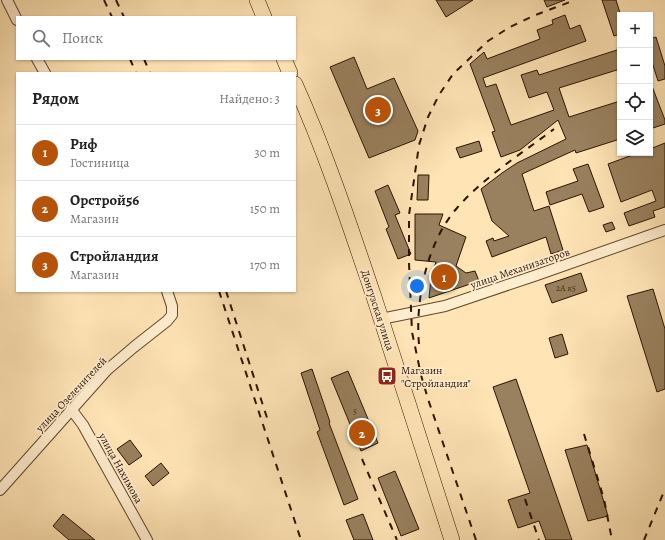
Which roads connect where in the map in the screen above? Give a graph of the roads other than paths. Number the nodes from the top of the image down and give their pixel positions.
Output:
1 (7, 0) edge
2 (256, 0) edge
3 (264, 16) edge
4 (16, 18) edge
5 (38, 60) edge
6 (284, 60) edge
7 (44, 72) edge
8 (290, 72) edge
9 (296, 86) edge
10 (665, 230) edge
11 (167, 292) edge
12 (381, 319) junction
13 (71, 409) junction
14 (0, 490) edge
15 (147, 540) edge
16 (452, 540) edge

1 - 4 street
2 - 3 highway
5 - 7 street
6 - 8 highway
9 - 12 highway, Донгузская улица
10 - 12 street, улица Механизаторов
11 - 13 street, улица Озеленителей
12 - 16 highway, Донгузская улица
13 - 14 street, улица Озеленителей
13 - 15 street, улица Нахимова

